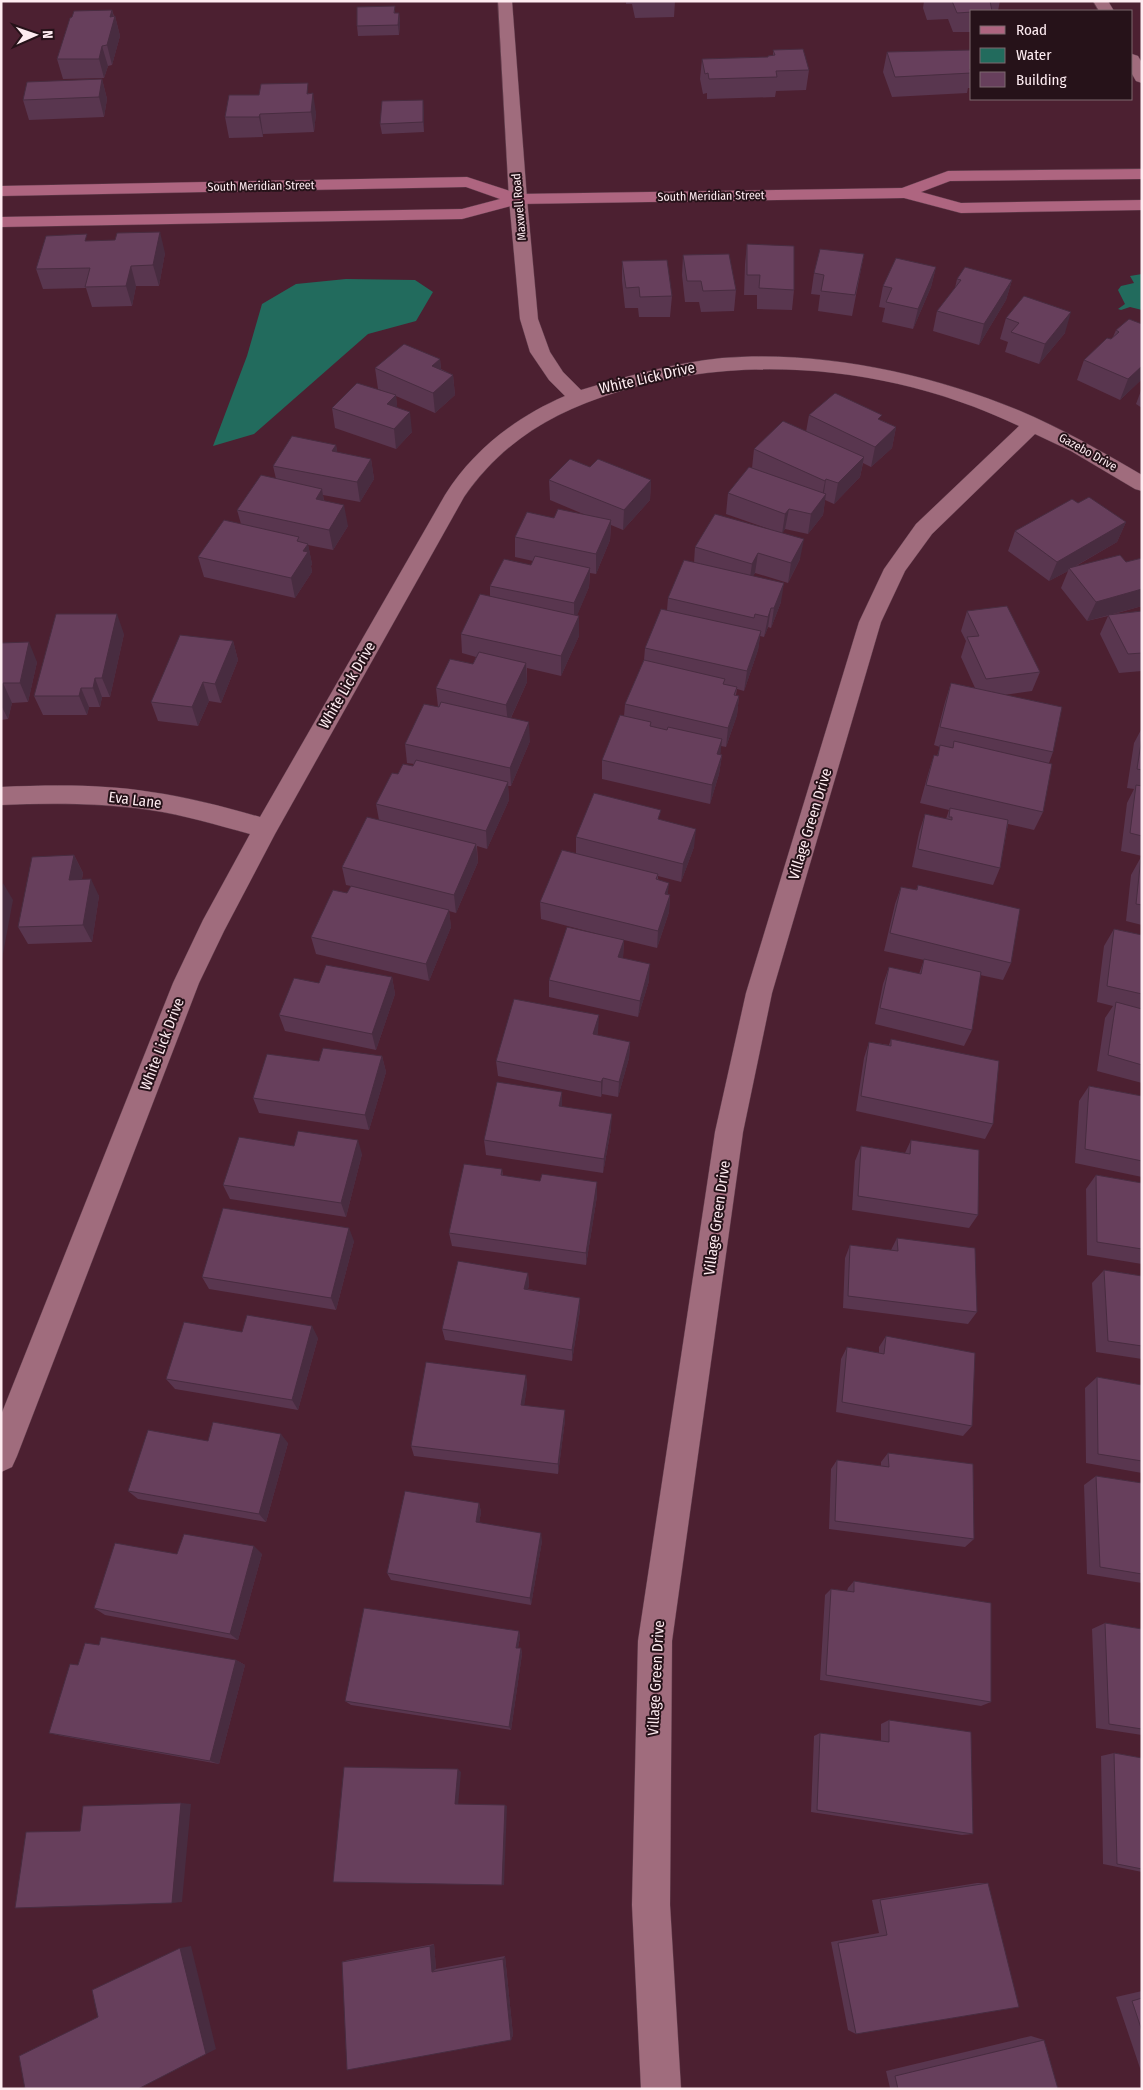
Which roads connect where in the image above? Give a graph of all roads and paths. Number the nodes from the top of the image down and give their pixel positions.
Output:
1 (505, 1) edge
2 (1133, 61) edge
3 (1142, 78) edge
4 (1142, 174) edge
5 (1, 191) edge
6 (904, 193) junction
7 (518, 199) junction
8 (1142, 205) edge
9 (1, 222) edge
10 (578, 398) junction
11 (1033, 424) junction
12 (1142, 484) edge
13 (1, 796) edge
14 (266, 828) junction
15 (1, 1456) edge
16 (661, 2089) edge

1 - 7 street, Maxwell Road
2 - 3 street
4 - 6 main road, South Meridian Street
5 - 7 main road, South Meridian Street
6 - 7 main road, South Meridian Street
6 - 8 main road, South Meridian Street
7 - 9 main road, South Meridian Street
7 - 10 street, Maxwell Road
10 - 11 street, White Lick Drive
10 - 14 street, White Lick Drive
11 - 12 street, Gazebo Drive
11 - 16 street, Village Green Drive
13 - 14 street, Eva Lane
14 - 15 street, White Lick Drive

